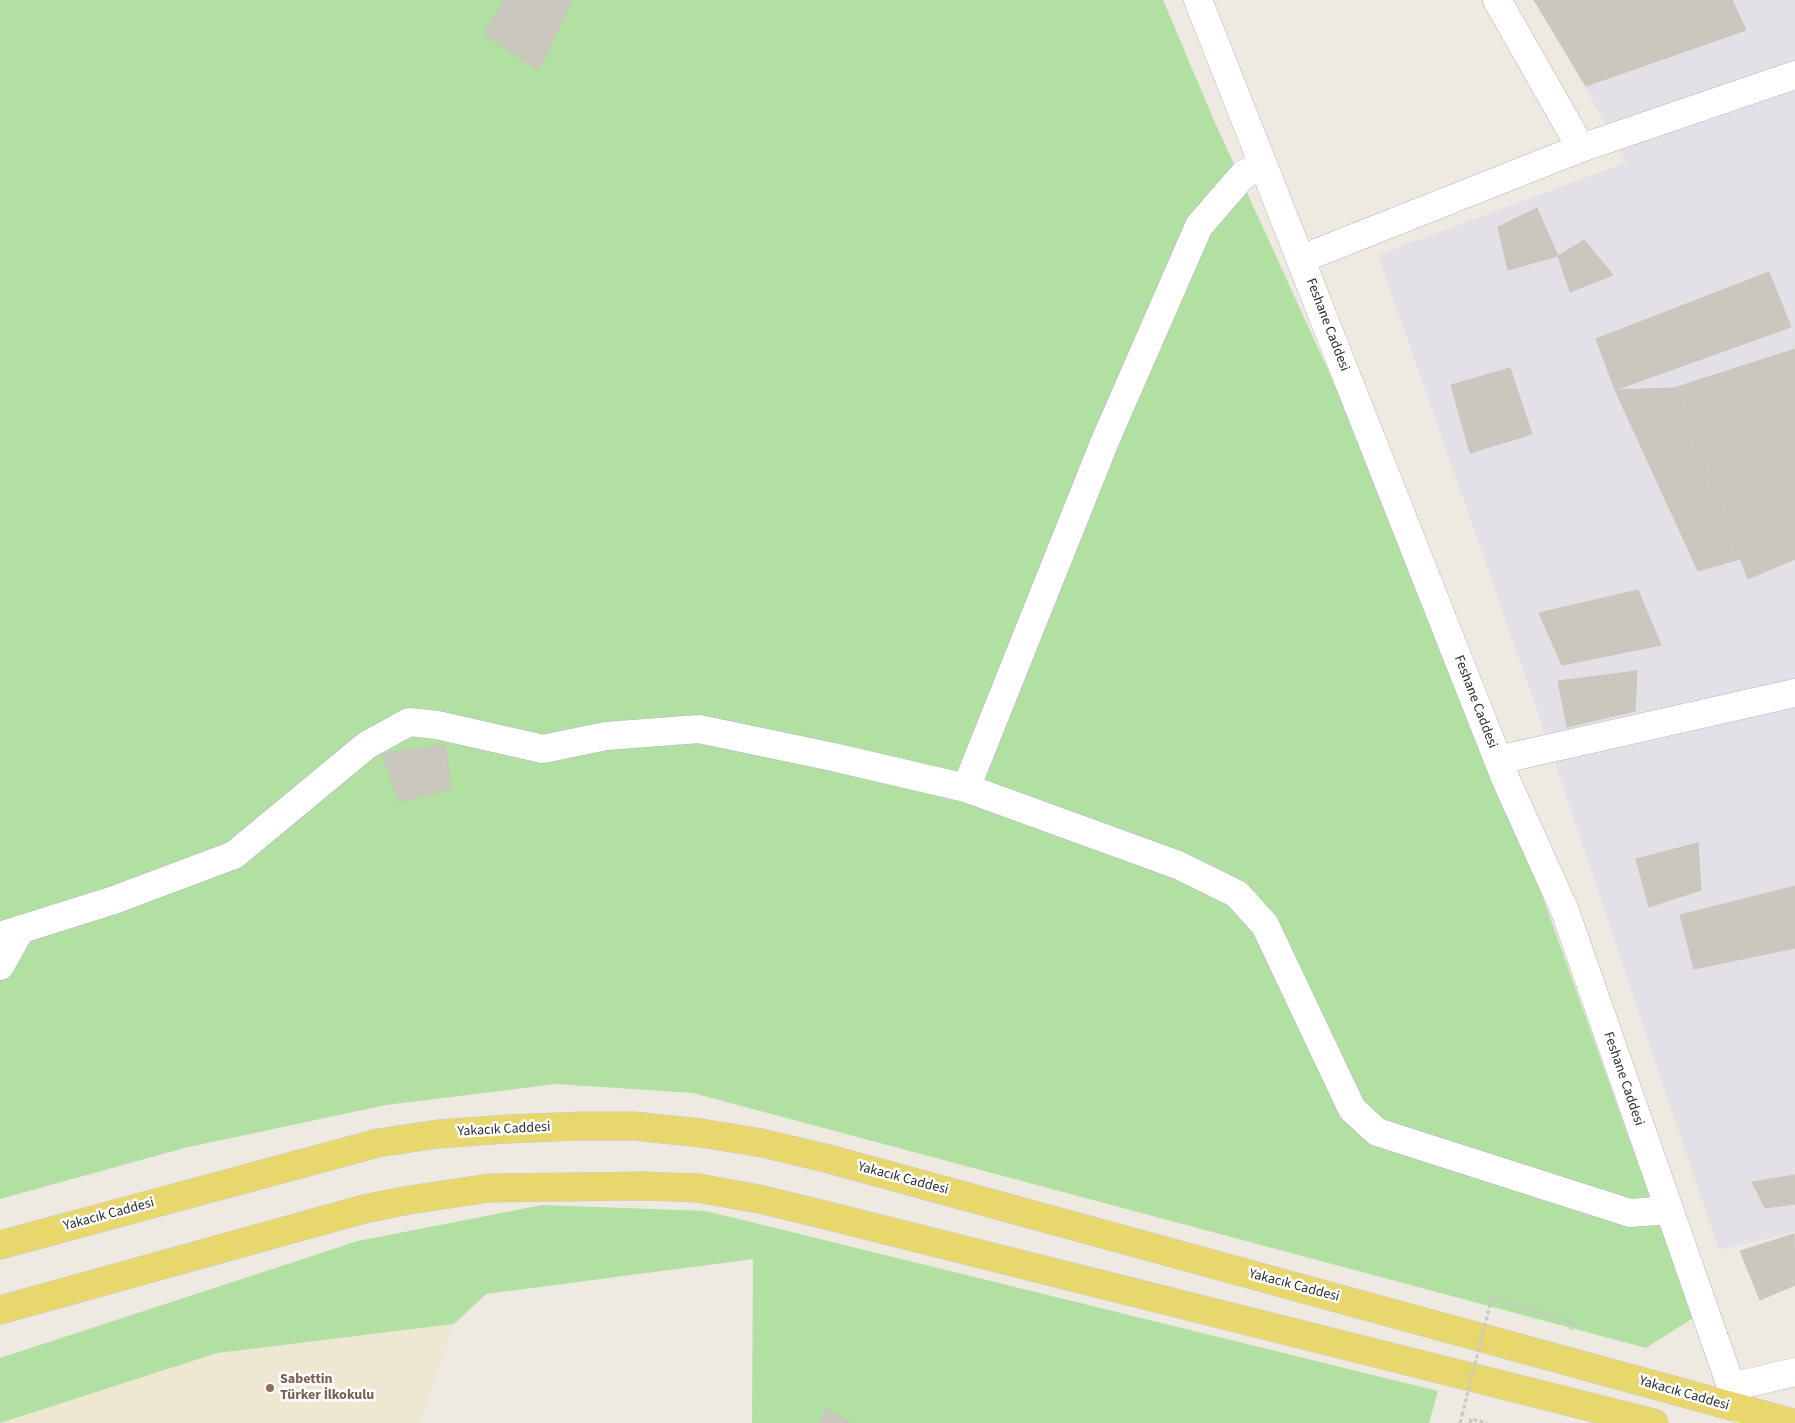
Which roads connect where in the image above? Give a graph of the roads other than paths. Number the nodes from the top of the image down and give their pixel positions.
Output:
1 (1198, 0) edge
2 (1497, 0) edge
3 (1795, 75) edge
4 (1581, 148) junction
5 (1263, 166) junction
6 (1301, 260) junction
7 (1795, 693) edge
8 (1498, 760) junction
9 (966, 788) junction
10 (11, 933) edge
11 (0, 966) edge
12 (1669, 1210) junction
13 (0, 1244) edge
14 (0, 1310) edge
15 (1795, 1372) edge
16 (1735, 1398) junction
17 (1637, 1421) edge
18 (1793, 1423) edge

1 - 5 street, Feshane Caddesi
2 - 4 street
3 - 4 street
4 - 6 street
5 - 6 street, Feshane Caddesi
5 - 9 street
6 - 8 street, Feshane Caddesi
7 - 8 street
8 - 12 street, Feshane Caddesi
9 - 10 street
9 - 12 street
10 - 11 street
12 - 16 street, Feshane Caddesi
13 - 16 main road, Yakacık Caddesi
14 - 17 main road
15 - 16 street
16 - 18 main road, Yakacık Caddesi

